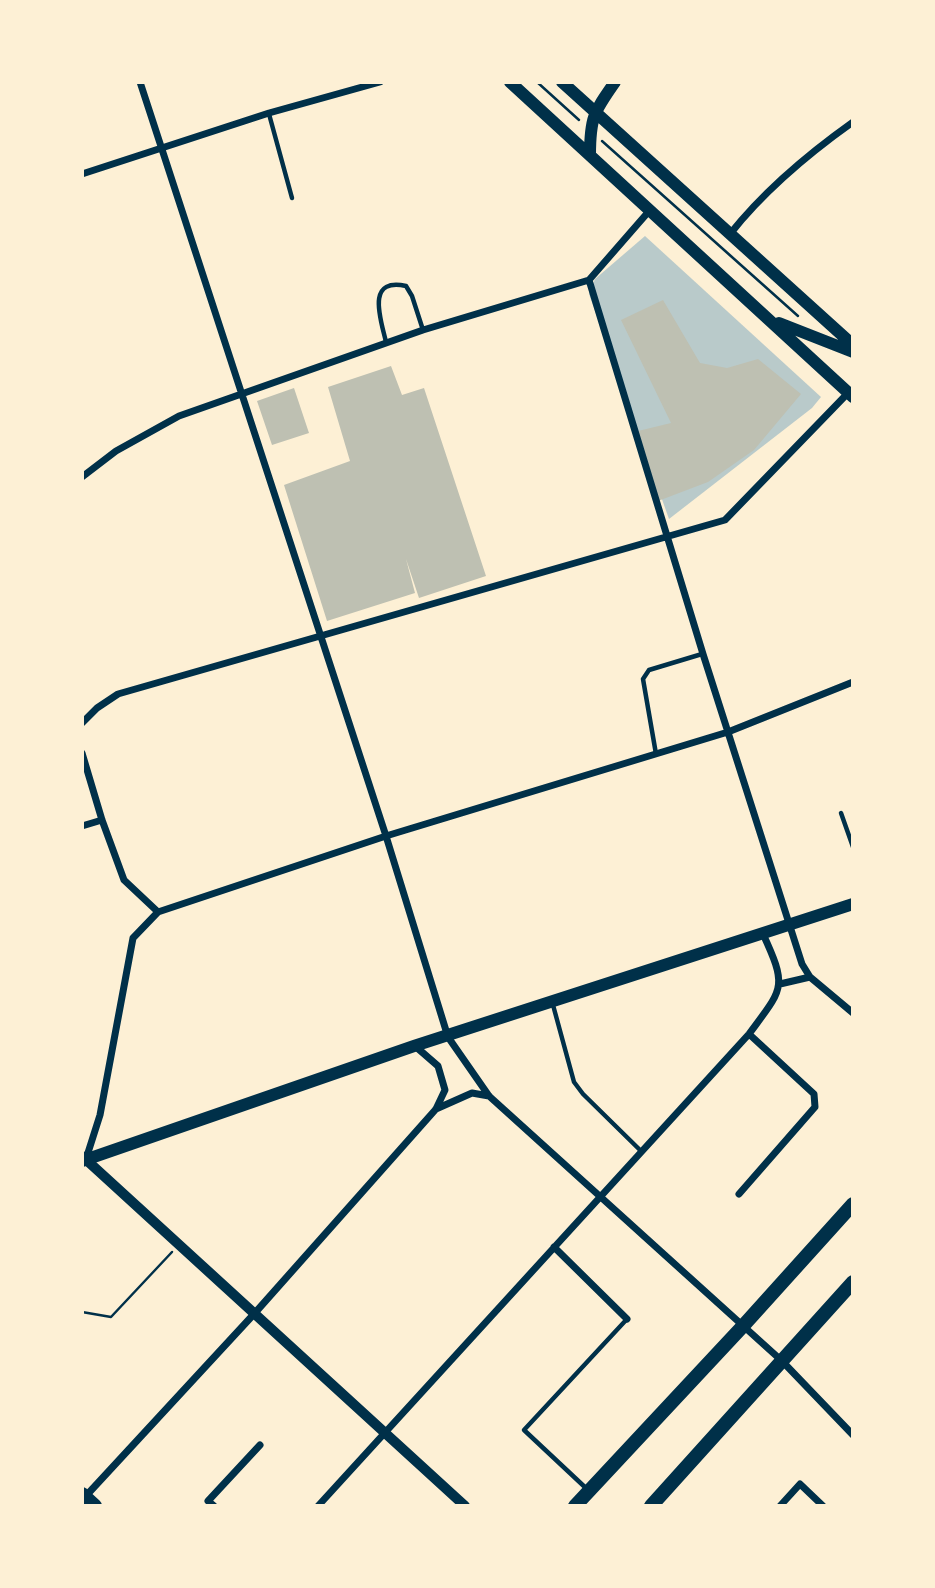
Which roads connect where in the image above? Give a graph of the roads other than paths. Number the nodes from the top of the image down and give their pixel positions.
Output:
1 (140, 82) edge
2 (380, 82) edge
3 (510, 82) edge
4 (562, 82) edge
5 (615, 82) edge
6 (595, 111) junction
7 (269, 113) junction
8 (853, 122) edge
9 (162, 147) junction
10 (590, 155) junction
11 (82, 174) edge
12 (292, 198) dead end
13 (650, 210) junction
14 (730, 234) junction
15 (589, 280) junction
16 (758, 310) junction
17 (423, 330) junction
18 (386, 343) junction
19 (853, 345) edge
20 (853, 352) edge
21 (241, 393) junction
22 (850, 395) edge
23 (82, 477) edge
24 (667, 537) junction
25 (321, 635) junction
26 (703, 654) junction
27 (853, 682) edge
28 (82, 723) edge
29 (729, 732) junction
30 (82, 752) edge
31 (656, 754) junction
32 (842, 813) dead end
33 (102, 820) junction
34 (82, 825) edge
35 (386, 836) junction
36 (853, 847) edge
37 (853, 904) edge
38 (158, 912) junction
39 (791, 925) junction
40 (763, 934) junction
41 (810, 977) junction
42 (780, 984) junction
43 (552, 1003) junction
44 (853, 1013) edge
45 (749, 1034) junction
46 (448, 1037) junction
47 (414, 1046) junction
48 (489, 1096) junction
49 (436, 1109) junction
50 (642, 1152) junction
51 (84, 1158) edge
52 (739, 1194) dead end
53 (600, 1197) junction
54 (853, 1204) edge
55 (554, 1247) junction
56 (853, 1282) edge
57 (254, 1314) junction
58 (627, 1319) joint
59 (743, 1326) junction
60 (782, 1361) junction
61 (385, 1432) junction
62 (853, 1435) edge
63 (260, 1445) dead end
64 (589, 1491) junction
65 (86, 1499) edge
66 (325, 1499) junction
67 (214, 1506) edge
68 (318, 1506) edge
69 (332, 1506) edge
70 (465, 1506) edge
71 (575, 1506) edge
72 (651, 1506) edge
73 (780, 1506) edge
74 (823, 1506) edge

1 - 9 street
2 - 7 street
3 - 10 main road
4 - 6 main road
5 - 6 main road
6 - 10 main road
6 - 14 main road
7 - 9 street
7 - 12 lane
8 - 14 street
9 - 11 street
9 - 21 street
10 - 13 main road
13 - 15 street
13 - 16 main road
14 - 19 main road
15 - 17 street
15 - 24 street
16 - 20 main road
16 - 22 main road
17 - 18 street
17 - 18 lane
18 - 21 street
21 - 23 street
21 - 25 street
22 - 24 street
24 - 25 street
24 - 26 street
25 - 28 street
25 - 35 street
26 - 29 street
26 - 31 lane
27 - 29 street
29 - 31 street
29 - 39 street
30 - 33 street
31 - 35 street
32 - 36 lane
33 - 34 street
33 - 38 street
35 - 38 street
35 - 46 street
37 - 39 main road
38 - 51 street
39 - 40 main road
39 - 41 street
40 - 42 street
40 - 43 main road
41 - 42 street
41 - 44 street
42 - 45 street
43 - 46 main road
43 - 50 lane
45 - 50 street
45 - 52 street
46 - 47 main road
46 - 48 street
47 - 49 street
47 - 51 main road
48 - 49 street
48 - 53 street
49 - 57 street
50 - 53 street
51 - 57 street
53 - 55 street
53 - 59 street
54 - 59 main road
55 - 58 street
55 - 61 street
56 - 60 main road
57 - 61 street
57 - 65 street
58 - 64 lane
59 - 60 street
59 - 64 main road
60 - 62 street
60 - 72 main road
61 - 66 street
61 - 70 street
63 - 67 street
64 - 71 main road
66 - 68 street
66 - 69 street
73 - 74 street

